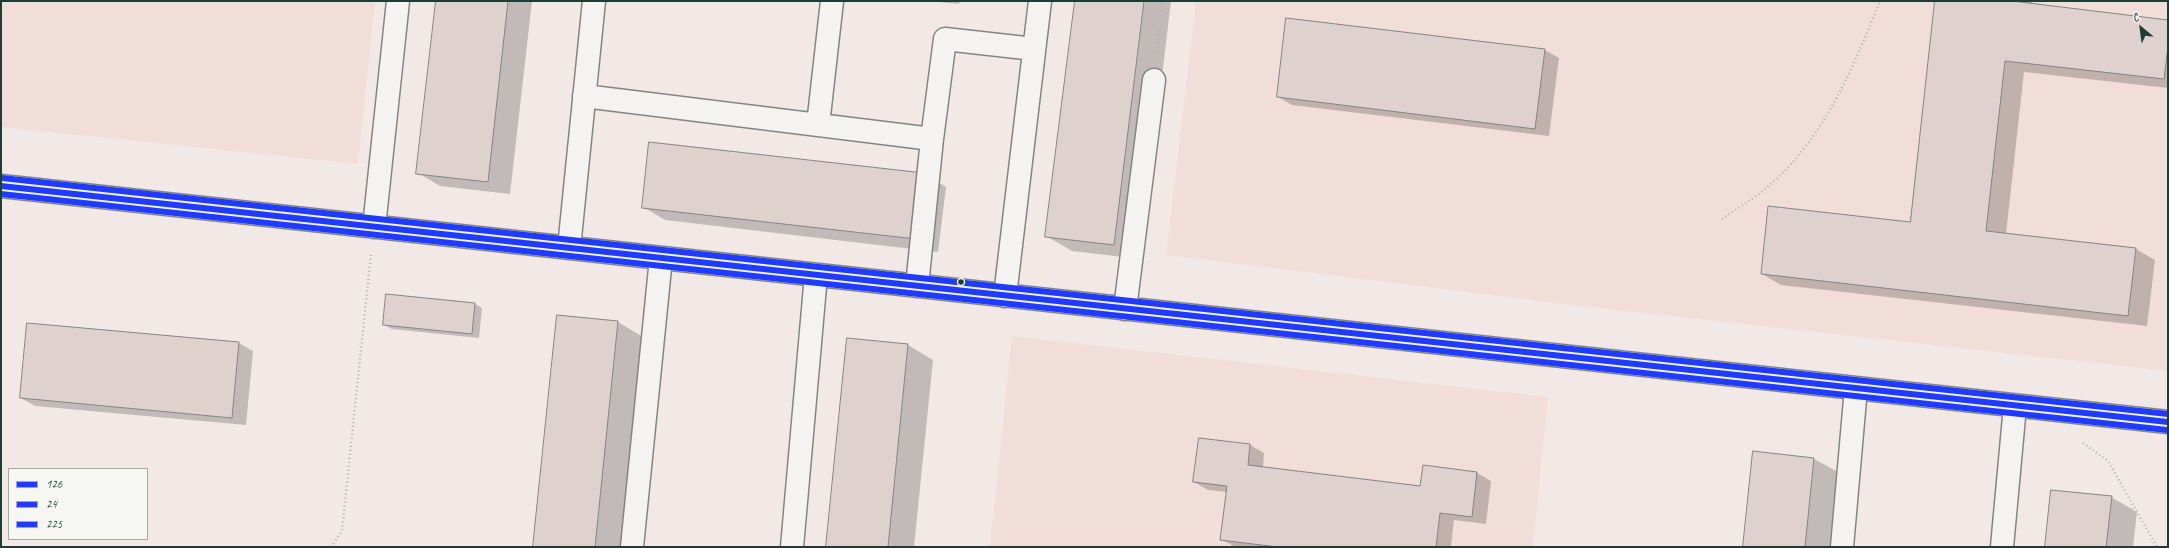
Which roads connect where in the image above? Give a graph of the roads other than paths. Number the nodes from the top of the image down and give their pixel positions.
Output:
1 (398, 1) edge
2 (594, 1) edge
3 (832, 1) edge
4 (1040, 1) edge
5 (1034, 49) junction
6 (1154, 80) road end
7 (584, 96) junction
8 (818, 125) junction
9 (932, 139) junction
10 (1, 186) edge
11 (374, 227) junction
12 (569, 248) junction
13 (661, 258) junction
14 (816, 275) junction
15 (917, 286) junction
16 (1005, 296) junction
17 (1125, 309) junction
18 (1856, 388) junction
19 (2015, 406) junction
20 (2168, 422) edge
21 (632, 547) edge
22 (792, 547) edge
23 (1842, 547) edge
24 (2002, 547) edge

1 - 11 street
2 - 7 street
3 - 8 street
4 - 5 street
5 - 9 street
5 - 16 street
6 - 17 street
7 - 8 street
7 - 12 street
8 - 9 street
9 - 15 street
10 - 11 street
11 - 12 street
12 - 13 street
13 - 14 street
13 - 21 street
14 - 15 street
14 - 22 street
15 - 16 street
16 - 17 street
17 - 18 street
18 - 19 street
18 - 23 street
19 - 20 street
19 - 24 street

